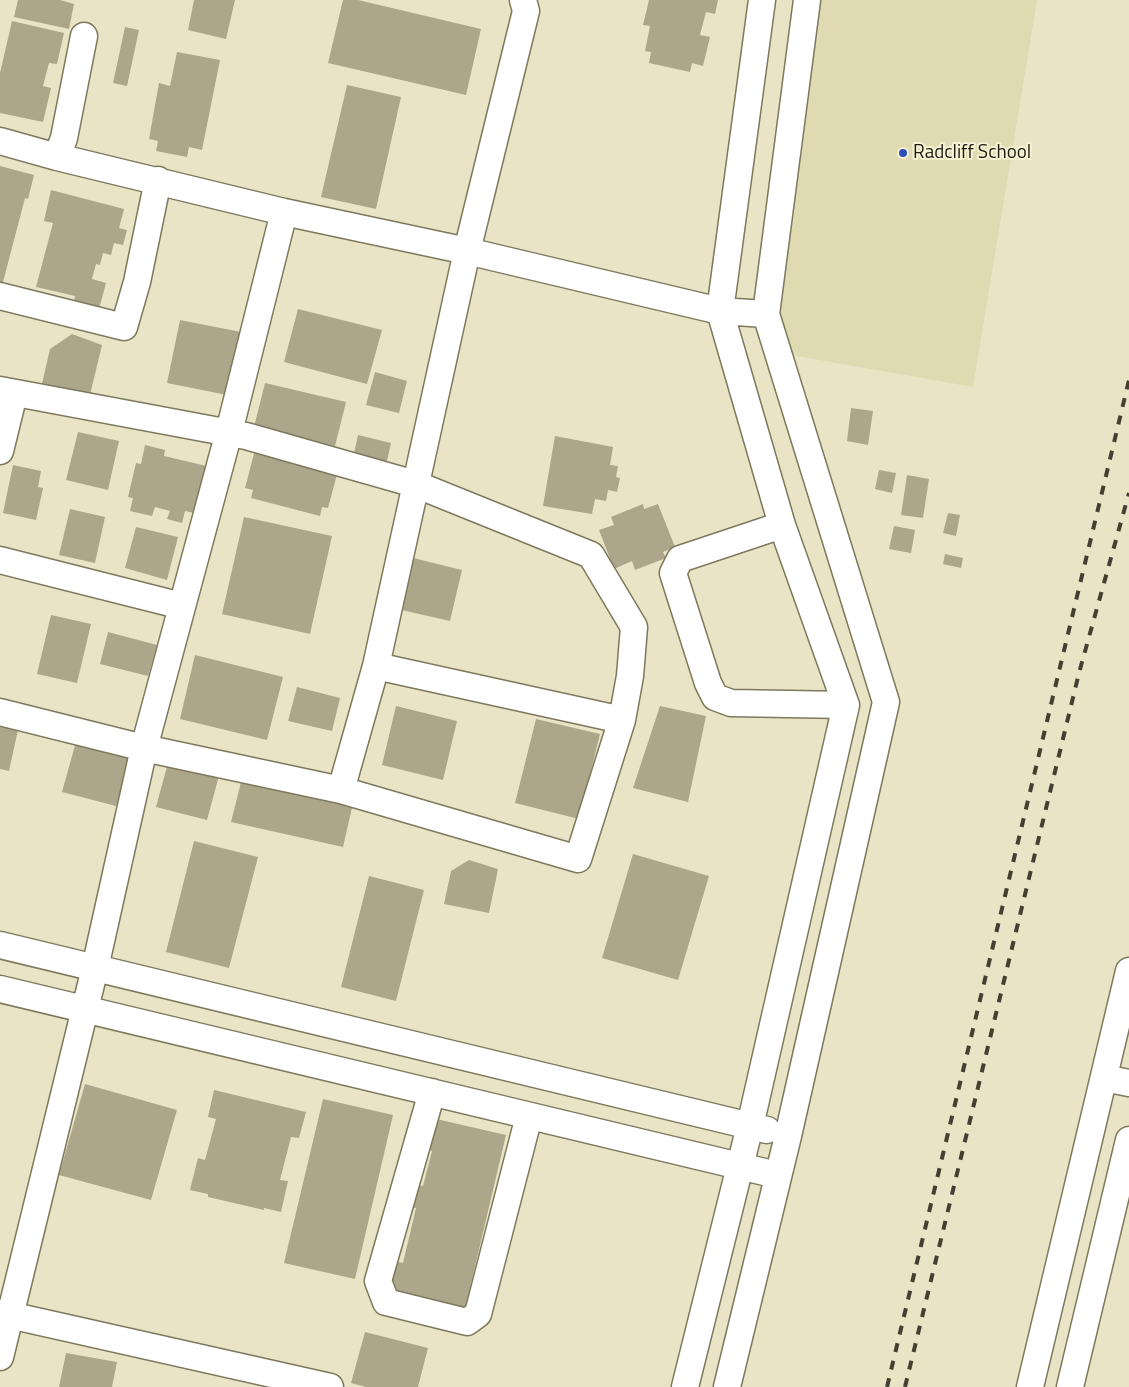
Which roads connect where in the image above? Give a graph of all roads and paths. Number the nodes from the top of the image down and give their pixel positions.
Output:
1 (523, 0) edge
2 (762, 0) edge
3 (807, 0) edge
4 (84, 36) dead end
5 (0, 141) edge
6 (57, 157) junction
7 (158, 180) junction
8 (284, 212) junction
9 (467, 251) junction
10 (0, 296) edge
11 (720, 311) junction
12 (766, 314) junction
13 (7, 392) edge
14 (229, 432) junction
15 (0, 451) edge
16 (415, 484) junction
17 (782, 525) junction
18 (0, 560) edge
19 (182, 606) junction
20 (376, 666) junction
21 (846, 706) junction
22 (0, 712) edge
23 (622, 720) junction
24 (144, 748) junction
25 (341, 790) junction
26 (0, 945) edge
27 (95, 968) junction
28 (1129, 971) edge
29 (0, 989) edge
30 (85, 1009) junction
31 (1104, 1078) junction
32 (1129, 1084) edge
33 (432, 1092) junction
34 (529, 1116) junction
35 (1093, 1123) junction
36 (750, 1126) junction
37 (1129, 1132) edge
38 (788, 1136) junction
39 (1129, 1140) edge
40 (739, 1166) junction
41 (778, 1176) junction
42 (5, 1314) edge
43 (0, 1357) edge
44 (330, 1387) edge
45 (685, 1387) edge
46 (727, 1387) edge
47 (1030, 1387) edge
48 (1070, 1387) edge

1 - 9 street
2 - 11 street
3 - 12 street
4 - 6 street
5 - 6 street
6 - 7 street
7 - 8 street
7 - 10 street
8 - 9 street
8 - 14 street
9 - 11 street
9 - 16 street
11 - 12 street
11 - 17 street
12 - 38 street
13 - 14 street
13 - 15 street
14 - 16 street
14 - 19 street
16 - 20 street
16 - 23 street
17 - 21 street
17 - 21 street
18 - 19 street
19 - 24 street
20 - 23 street
20 - 25 street
21 - 36 street
22 - 24 street
23 - 25 street
24 - 25 street
24 - 27 street
26 - 27 street
27 - 30 street
27 - 36 street
28 - 31 street
29 - 30 street
30 - 33 street
30 - 42 street
31 - 32 street
31 - 35 street
33 - 34 street
33 - 34 street
34 - 40 street
35 - 37 street
35 - 47 street
36 - 38 street
36 - 40 street
38 - 41 street
39 - 48 street
40 - 41 street
40 - 45 street
41 - 46 street
42 - 43 street
42 - 44 street

